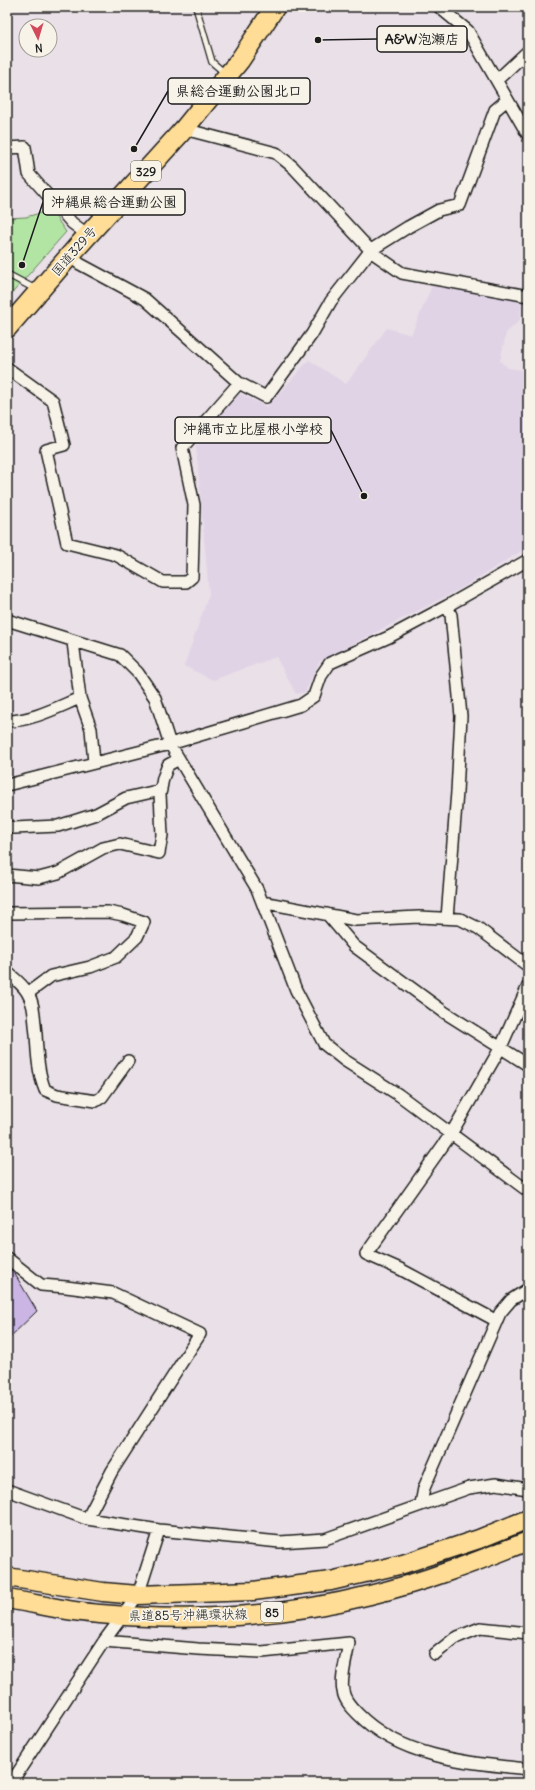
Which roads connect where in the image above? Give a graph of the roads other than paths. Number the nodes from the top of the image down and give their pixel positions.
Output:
1 (196, 7) edge
2 (275, 7) edge
3 (439, 7) edge
4 (528, 51) edge
5 (228, 76) junction
6 (497, 80) junction
7 (507, 100) junction
8 (184, 129) junction
9 (528, 135) edge
10 (7, 148) edge
11 (88, 235) junction
12 (371, 250) junction
13 (69, 256) junction
14 (7, 274) edge
15 (39, 291) junction
16 (528, 296) edge
17 (7, 328) edge
18 (7, 368) edge
19 (239, 383) junction
20 (528, 560) edge
21 (447, 606) junction
22 (7, 620) edge
23 (73, 642) junction
24 (80, 698) junction
25 (7, 721) edge
26 (170, 744) junction
27 (179, 759) junction
28 (94, 763) junction
29 (7, 785) edge
30 (160, 790) junction
31 (7, 826) edge
32 (7, 875) edge
33 (262, 902) junction
34 (7, 913) edge
35 (327, 914) junction
36 (447, 918) junction
37 (528, 966) edge
38 (7, 972) edge
39 (528, 986) edge
40 (28, 992) junction
41 (501, 1047) junction
42 (128, 1061) dead end
43 (528, 1064) edge
44 (452, 1134) junction
45 (528, 1191) edge
46 (7, 1258) edge
47 (528, 1289) edge
48 (497, 1321) junction
49 (528, 1489) edge
50 (7, 1490) edge
51 (421, 1504) junction
52 (87, 1519) junction
53 (528, 1520) edge
54 (160, 1530) junction
55 (528, 1541) edge
56 (7, 1577) edge
57 (138, 1595) junction
58 (7, 1599) edge
59 (122, 1616) junction
60 (528, 1633) edge
61 (104, 1640) junction
62 (435, 1654) dead end
63 (528, 1768) edge
64 (10, 1780) edge

1 - 5 lane
2 - 5 highway, 国道329号 / 329
3 - 6 street
4 - 6 street
5 - 8 highway, 国道329号 / 329
6 - 7 street
7 - 9 street
7 - 12 street
8 - 11 highway, 国道329号 / 329
8 - 12 street
10 - 11 street
11 - 13 highway, 国道329号 / 329
12 - 16 street
12 - 19 street
13 - 15 highway, 国道329号 / 329
13 - 19 street
14 - 15 lane
15 - 17 highway, 国道329号 / 329
18 - 19 street
20 - 21 street
21 - 26 street
21 - 36 street
22 - 23 street
23 - 24 street
23 - 26 street
24 - 25 street
24 - 28 street
26 - 27 street
26 - 28 street
27 - 30 street
27 - 33 street
28 - 29 street
30 - 31 street
30 - 32 street
33 - 35 street
33 - 44 street
34 - 40 street
35 - 36 street
35 - 41 street
36 - 37 street
38 - 40 street
39 - 41 street
40 - 42 street
41 - 43 street
41 - 44 street
44 - 45 street
44 - 48 street
46 - 52 street
47 - 48 street
48 - 51 street
49 - 51 street
50 - 52 street
51 - 54 street
52 - 54 street
53 - 57 main road, 県道85号沖縄環状線 / 85
54 - 57 street
55 - 59 main road, 県道85号沖縄環状線 / 85
56 - 57 main road, 県道85号沖縄環状線 / 85
57 - 59 street
58 - 59 main road, 県道85号沖縄環状線 / 85
59 - 61 street
60 - 62 street
61 - 63 street
61 - 64 street

